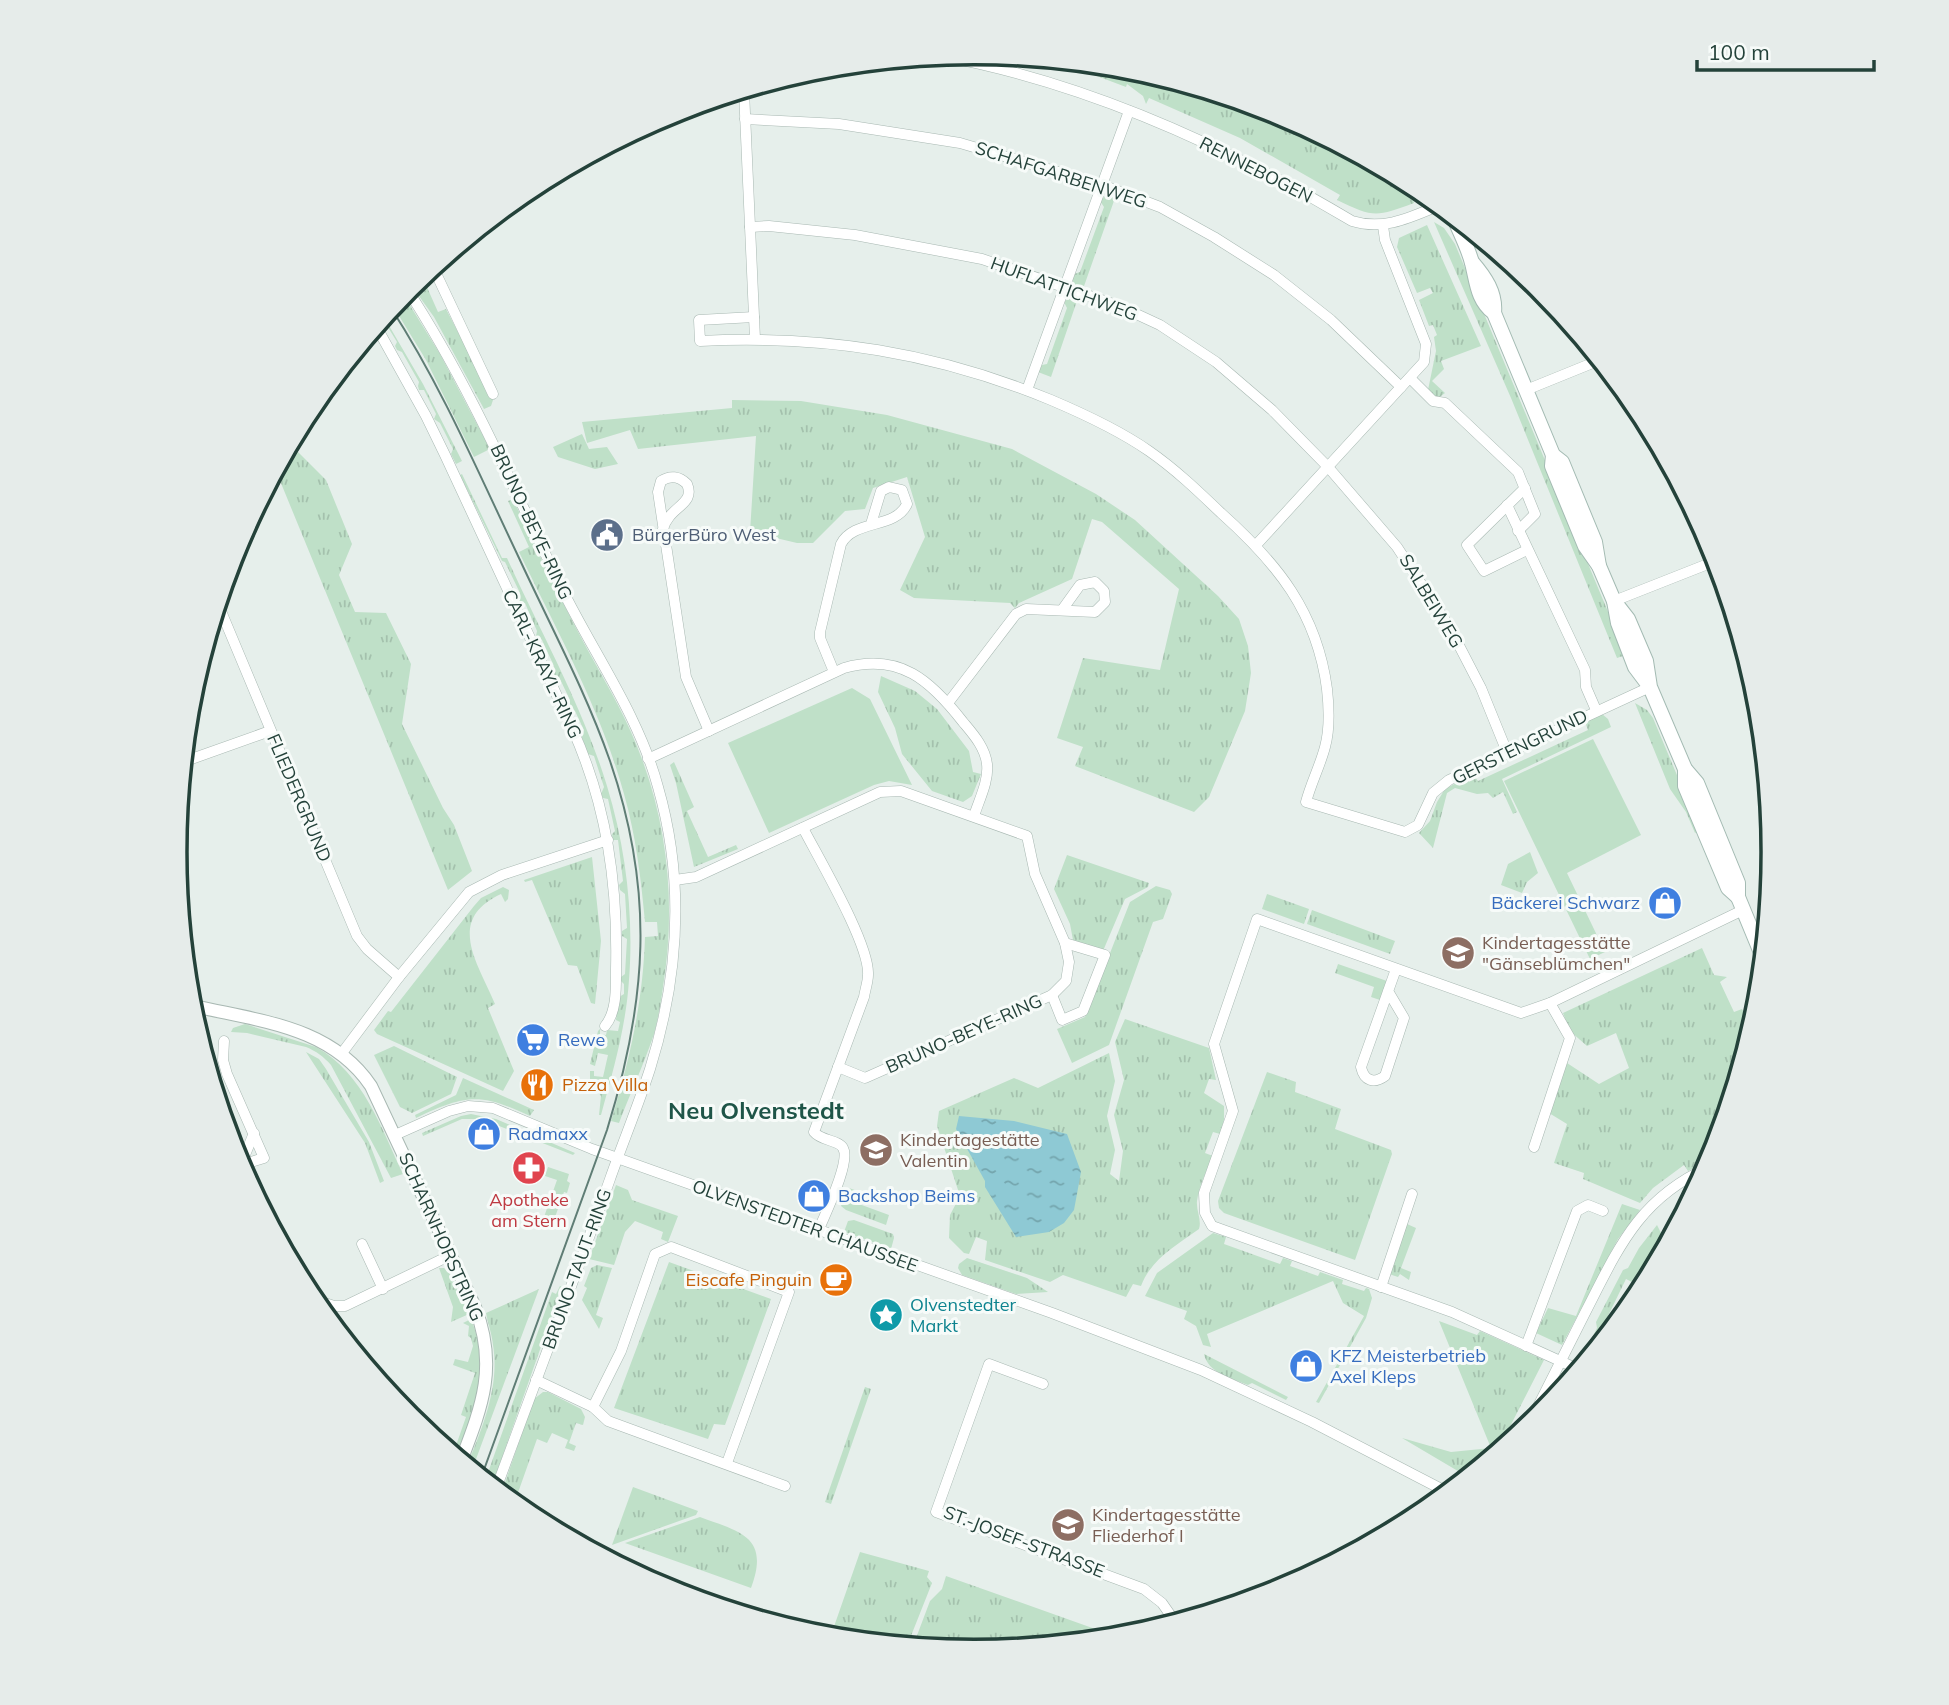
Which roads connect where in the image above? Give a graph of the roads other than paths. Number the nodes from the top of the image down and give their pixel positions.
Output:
1 (985, 65) edge
2 (744, 100) edge
3 (1129, 111) junction
4 (745, 119) junction
5 (1102, 186) junction
6 (1428, 209) edge
7 (1383, 226) junction
8 (750, 227) junction
9 (1460, 233) edge
10 (437, 276) edge
11 (1064, 286) junction
12 (413, 299) edge
13 (754, 317) junction
14 (380, 335) edge
15 (755, 339) junction
16 (1591, 364) edge
17 (1409, 378) junction
18 (1401, 387) junction
19 (1027, 390) junction
20 (1527, 390) junction
21 (493, 394) dead end
22 (1328, 467) junction
23 (1525, 488) junction
24 (1507, 505) junction
25 (871, 524) dead end
26 (663, 529) junction
27 (1518, 531) junction
28 (1256, 545) junction
29 (1527, 550) junction
30 (1707, 564) edge
31 (1614, 601) junction
32 (1062, 610) dead end
33 (223, 617) edge
34 (834, 672) junction
35 (1650, 687) junction
36 (948, 702) junction
37 (1596, 710) junction
38 (270, 731) junction
39 (709, 731) junction
40 (1507, 752) junction
41 (192, 759) edge
42 (648, 759) junction
43 (974, 816) junction
44 (803, 828) junction
45 (608, 840) junction
46 (675, 880) junction
47 (1741, 904) junction
48 (1065, 943) junction
49 (1757, 943) edge
50 (1396, 969) junction
51 (399, 977) junction
52 (1388, 991) junction
53 (1052, 995) junction
54 (1550, 1003) junction
55 (202, 1008) edge
56 (605, 1026) dead end
57 (224, 1041) dead end
58 (342, 1053) junction
59 (838, 1067) junction
60 (254, 1133) junction
61 (395, 1135) junction
62 (1534, 1147) dead end
63 (246, 1152) edge
64 (618, 1158) junction
65 (251, 1163) edge
66 (1692, 1176) edge
67 (1412, 1194) dead end
68 (1603, 1211) dead end
69 (819, 1229) junction
70 (362, 1244) dead end
71 (451, 1255) junction
72 (1381, 1287) junction
73 (383, 1289) junction
74 (331, 1305) edge
75 (1526, 1346) junction
76 (1560, 1362) junction
77 (1571, 1367) edge
78 (536, 1380) junction
79 (1043, 1384) dead end
80 (1541, 1400) edge
81 (593, 1407) junction
82 (464, 1452) edge
83 (727, 1463) junction
84 (499, 1480) edge
85 (785, 1486) dead end
86 (1439, 1488) edge
87 (1171, 1615) edge

1 - 3 street, RENNEBOGEN
2 - 4 street
3 - 5 street
3 - 7 street, RENNEBOGEN
4 - 5 street, SCHAFGARBENWEG
4 - 8 street
5 - 11 street
5 - 18 street, SCHAFGARBENWEG
6 - 7 street
7 - 17 street
8 - 11 street, HUFLATTICHWEG
8 - 13 street
9 - 20 main road
10 - 21 street
11 - 19 street
11 - 22 street, HUFLATTICHWEG
12 - 42 street, BRUNO-BEYE-RING
13 - 15 street
13 - 15 street
14 - 45 street, CARL-KRAYL-RING
15 - 19 street
16 - 20 street
17 - 18 street
17 - 23 street
18 - 22 street
19 - 28 street
20 - 31 main road
22 - 28 street
22 - 40 street, SALBEIWEG
23 - 24 street
23 - 27 street
24 - 27 street, GERSTENGRUND
24 - 29 street
25 - 34 street
26 - 26 street
26 - 39 street
27 - 29 street, GERSTENGRUND
28 - 40 street, GERSTENGRUND
29 - 37 street, GERSTENGRUND
30 - 31 street
31 - 35 main road
32 - 36 street
33 - 38 street, FLIEDERGRUND
34 - 36 street
34 - 39 street
35 - 37 street, GERSTENGRUND
35 - 47 main road
36 - 43 street
37 - 40 street, GERSTENGRUND
38 - 41 street
38 - 51 street, FLIEDERGRUND
39 - 42 street
42 - 46 street, BRUNO-BEYE-RING
43 - 44 street, BRUNO-BEYE-RING
43 - 48 street, BRUNO-BEYE-RING
44 - 46 street, BRUNO-BEYE-RING
44 - 59 street
45 - 51 street
45 - 56 street, CARL-KRAYL-RING
46 - 64 street, BRUNO-BEYE-RING
47 - 49 main road
47 - 54 street
48 - 53 street, BRUNO-BEYE-RING
48 - 53 street, BRUNO-BEYE-RING
50 - 52 street
50 - 54 street
50 - 72 street
51 - 58 street
52 - 52 street
53 - 59 street, BRUNO-BEYE-RING
54 - 62 street
55 - 58 street
57 - 60 street
58 - 61 street
59 - 69 street
60 - 63 street
60 - 65 street
61 - 64 street, OLVENSTEDTER CHAUSSEE
61 - 71 street, SCHARNHORSTRING
64 - 69 street, OLVENSTEDTER CHAUSSEE
64 - 78 street, BRUNO-TAUT-RING
66 - 76 street
67 - 72 street
68 - 75 street
69 - 86 street, OLVENSTEDTER CHAUSSEE
70 - 73 street
71 - 73 street
71 - 82 street, SCHARNHORSTRING
72 - 75 street
73 - 74 street
75 - 76 street
76 - 77 street
76 - 80 street
78 - 81 street
78 - 84 street, BRUNO-TAUT-RING
79 - 87 street, ST.-JOSEF-STRASSE
81 - 83 street
81 - 83 street
83 - 85 street

